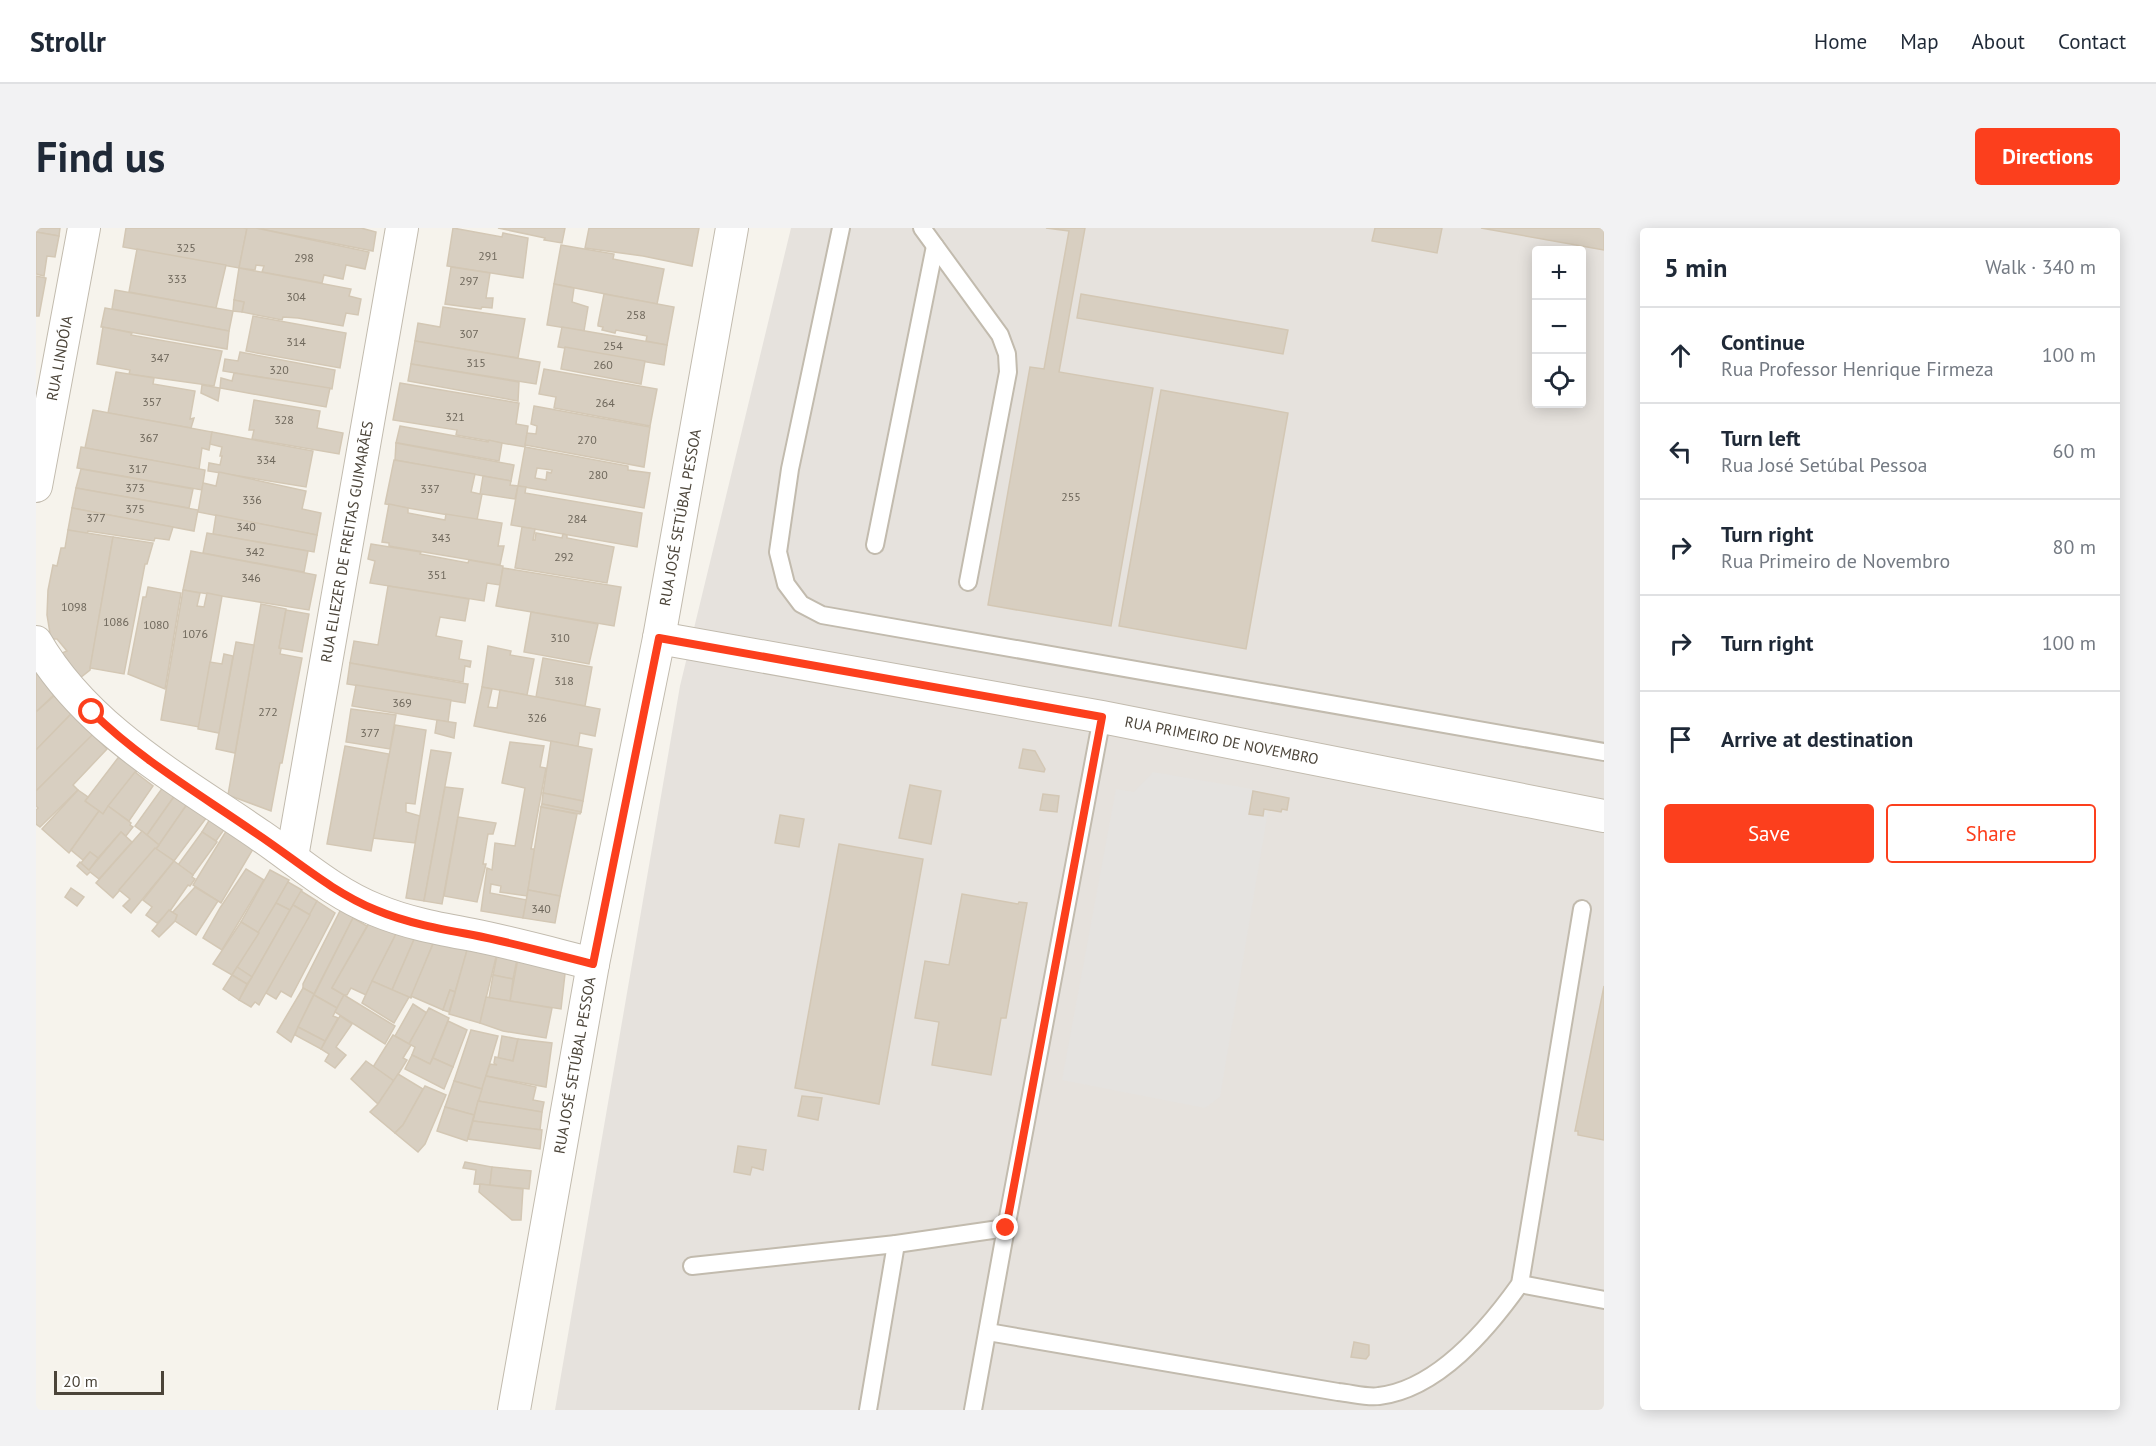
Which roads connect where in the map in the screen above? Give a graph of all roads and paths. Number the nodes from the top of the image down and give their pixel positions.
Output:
1 (84, 228) edge
2 (402, 228) edge
3 (732, 228) edge
4 (841, 228) edge
5 (922, 228) edge
6 (935, 246) junction
7 (36, 486) edge
8 (875, 545) dead end
9 (968, 582) dead end
10 (659, 638) junction
11 (36, 642) edge
12 (1102, 717) junction
13 (1604, 752) edge
14 (1604, 816) edge
15 (292, 858) junction
16 (1582, 909) dead end
17 (593, 964) junction
18 (1006, 1228) junction
19 (896, 1244) junction
20 (692, 1266) dead end
21 (1520, 1284) junction
22 (1604, 1300) edge
23 (988, 1332) junction
24 (514, 1410) edge
25 (868, 1410) edge
26 (973, 1410) edge

1 - 7 street, RUA LINDÓIA
2 - 15 street, RUA ELIEZER DE FREITAS GUIMARÃES
3 - 10 street, RUA JOSÉ SETÚBAL PESSOA
4 - 13 lane
5 - 6 lane
6 - 8 lane
6 - 9 lane
10 - 12 street, RUA PRIMEIRO DE NOVEMBRO
10 - 17 street, RUA JOSÉ SETÚBAL PESSOA
11 - 15 street
12 - 14 street, RUA PRIMEIRO DE NOVEMBRO
12 - 18 lane
15 - 17 street
16 - 21 lane
17 - 24 street, RUA JOSÉ SETÚBAL PESSOA
18 - 19 lane
18 - 23 lane
19 - 20 lane
19 - 25 lane
21 - 22 lane
21 - 23 lane
23 - 26 lane

